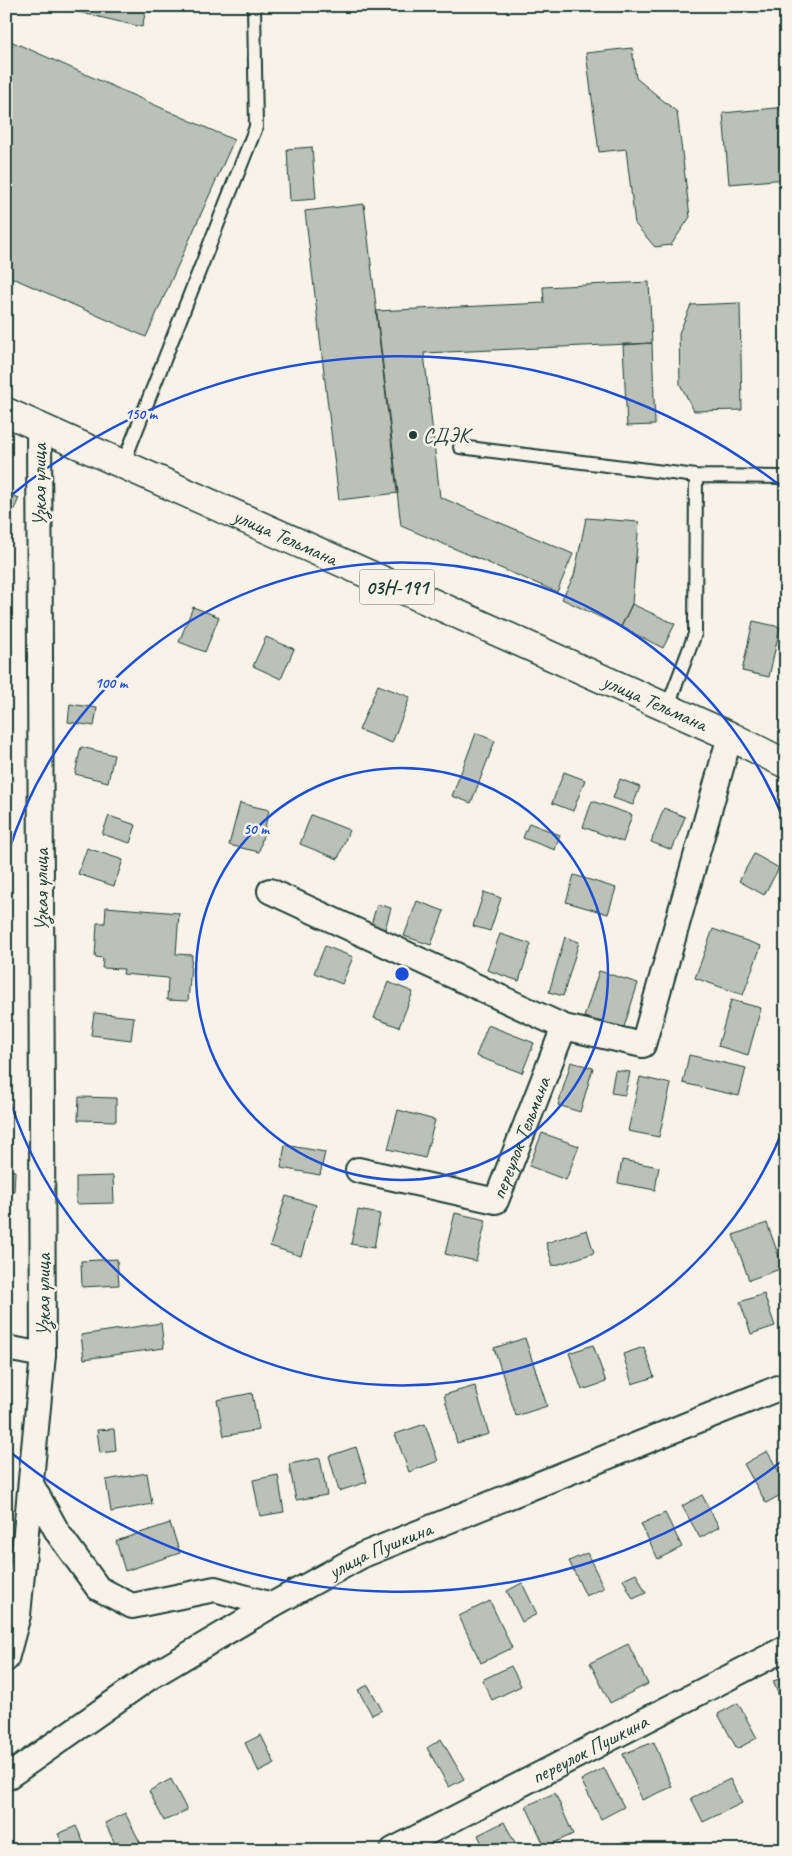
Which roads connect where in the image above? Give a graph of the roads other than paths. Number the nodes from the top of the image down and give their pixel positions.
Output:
1 (254, 6) edge
2 (6, 412) edge
3 (39, 426) junction
4 (460, 447) dead end
5 (123, 464) junction
6 (696, 476) junction
7 (786, 477) edge
8 (667, 708) junction
9 (730, 736) junction
10 (786, 764) edge
11 (270, 891) dead end
12 (564, 1027) junction
13 (358, 1170) dead end
14 (6, 1348) edge
15 (43, 1355) junction
16 (786, 1385) edge
17 (31, 1484) junction
18 (272, 1605) junction
19 (786, 1648) edge
20 (6, 1659) edge
21 (6, 1778) edge
22 (393, 1850) edge

1 - 5 lane
2 - 3 main road, улица Тельмана / 03Н-191
3 - 5 main road, улица Тельмана / 03Н-191
3 - 15 street, Узкая улица
4 - 6 lane
5 - 8 main road, улица Тельмана / 03Н-191
6 - 7 lane
6 - 8 lane
8 - 9 main road, улица Тельмана / 03Н-191
9 - 10 main road, улица Тельмана / 03Н-191
9 - 12 street, улица Тельмана
11 - 12 street, улица Тельмана
12 - 13 street, переулок Тельмана
14 - 15 street
15 - 17 street, Узкая улица
16 - 18 street, улица Пушкина
17 - 18 street
17 - 20 street, Узкая улица
18 - 21 street, улица Пушкина
19 - 22 street, переулок Пушкина

